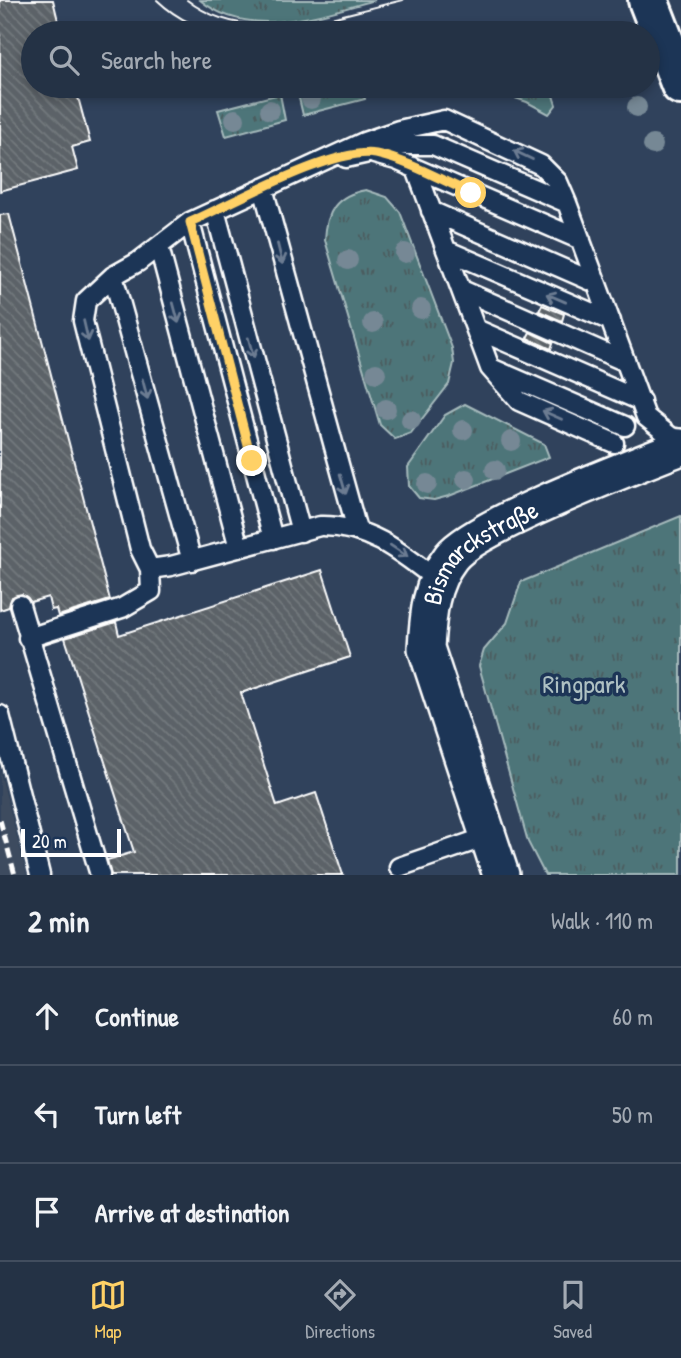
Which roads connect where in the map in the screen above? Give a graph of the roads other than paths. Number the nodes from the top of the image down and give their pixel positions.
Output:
1 (648, 0) edge
2 (656, 21) edge
3 (660, 31) edge
4 (681, 85) edge
5 (373, 153) junction
6 (322, 162) junction
7 (416, 169) junction
8 (263, 188) junction
9 (566, 203) junction
10 (215, 211) junction
11 (431, 211) junction
12 (190, 222) junction
13 (581, 240) junction
14 (159, 247) junction
15 (446, 250) junction
16 (113, 276) junction
17 (596, 283) junction
18 (461, 290) junction
19 (611, 321) junction
20 (476, 329) junction
21 (626, 362) junction
22 (490, 368) junction
23 (644, 409) junction
24 (625, 426) junction
25 (681, 439) edge
26 (681, 447) edge
27 (617, 457) junction
28 (356, 530) junction
29 (301, 532) junction
30 (273, 539) junction
31 (239, 548) junction
32 (192, 561) junction
33 (150, 569) junction
34 (437, 580) junction
35 (20, 605) dead end
36 (28, 638) junction
37 (0, 715) edge
38 (486, 837) junction
39 (399, 867) dead end
40 (40, 875) edge
41 (100, 875) edge
42 (501, 875) edge

1 - 2 main road
3 - 4 main road
5 - 6 lane
5 - 7 lane
5 - 9 lane
6 - 8 lane
9 -> 6 lane
7 - 11 lane
7 - 13 lane
8 - 10 lane
8 -> 28 lane
9 - 13 lane
10 - 12 lane
10 -> 29 lane
11 - 15 lane
11 - 17 lane
12 - 14 lane
12 - 30 lane
13 - 17 lane
14 - 16 lane
14 -> 31 lane
15 - 18 lane
19 -> 15 lane
16 -> 32 lane
16 -> 33 lane
17 - 19 lane
18 - 20 lane
18 - 21 lane
19 - 21 lane
20 - 22 lane
20 - 23 lane
21 - 23 lane
22 - 24 lane
27 -> 22 lane
23 - 24 lane
23 - 25 lane
24 - 27 lane
26 - 27 street, Bismarckstraße
27 - 34 street, Bismarckstraße
28 - 29 lane
28 -> 34 lane
29 - 30 lane
30 - 31 lane
31 - 32 lane
32 - 33 lane
33 - 36 lane
34 - 38 street, Bismarckstraße
35 - 36 lane
36 - 41 lane
37 - 40 lane
38 - 39 lane
38 - 42 street, Bismarckstraße

